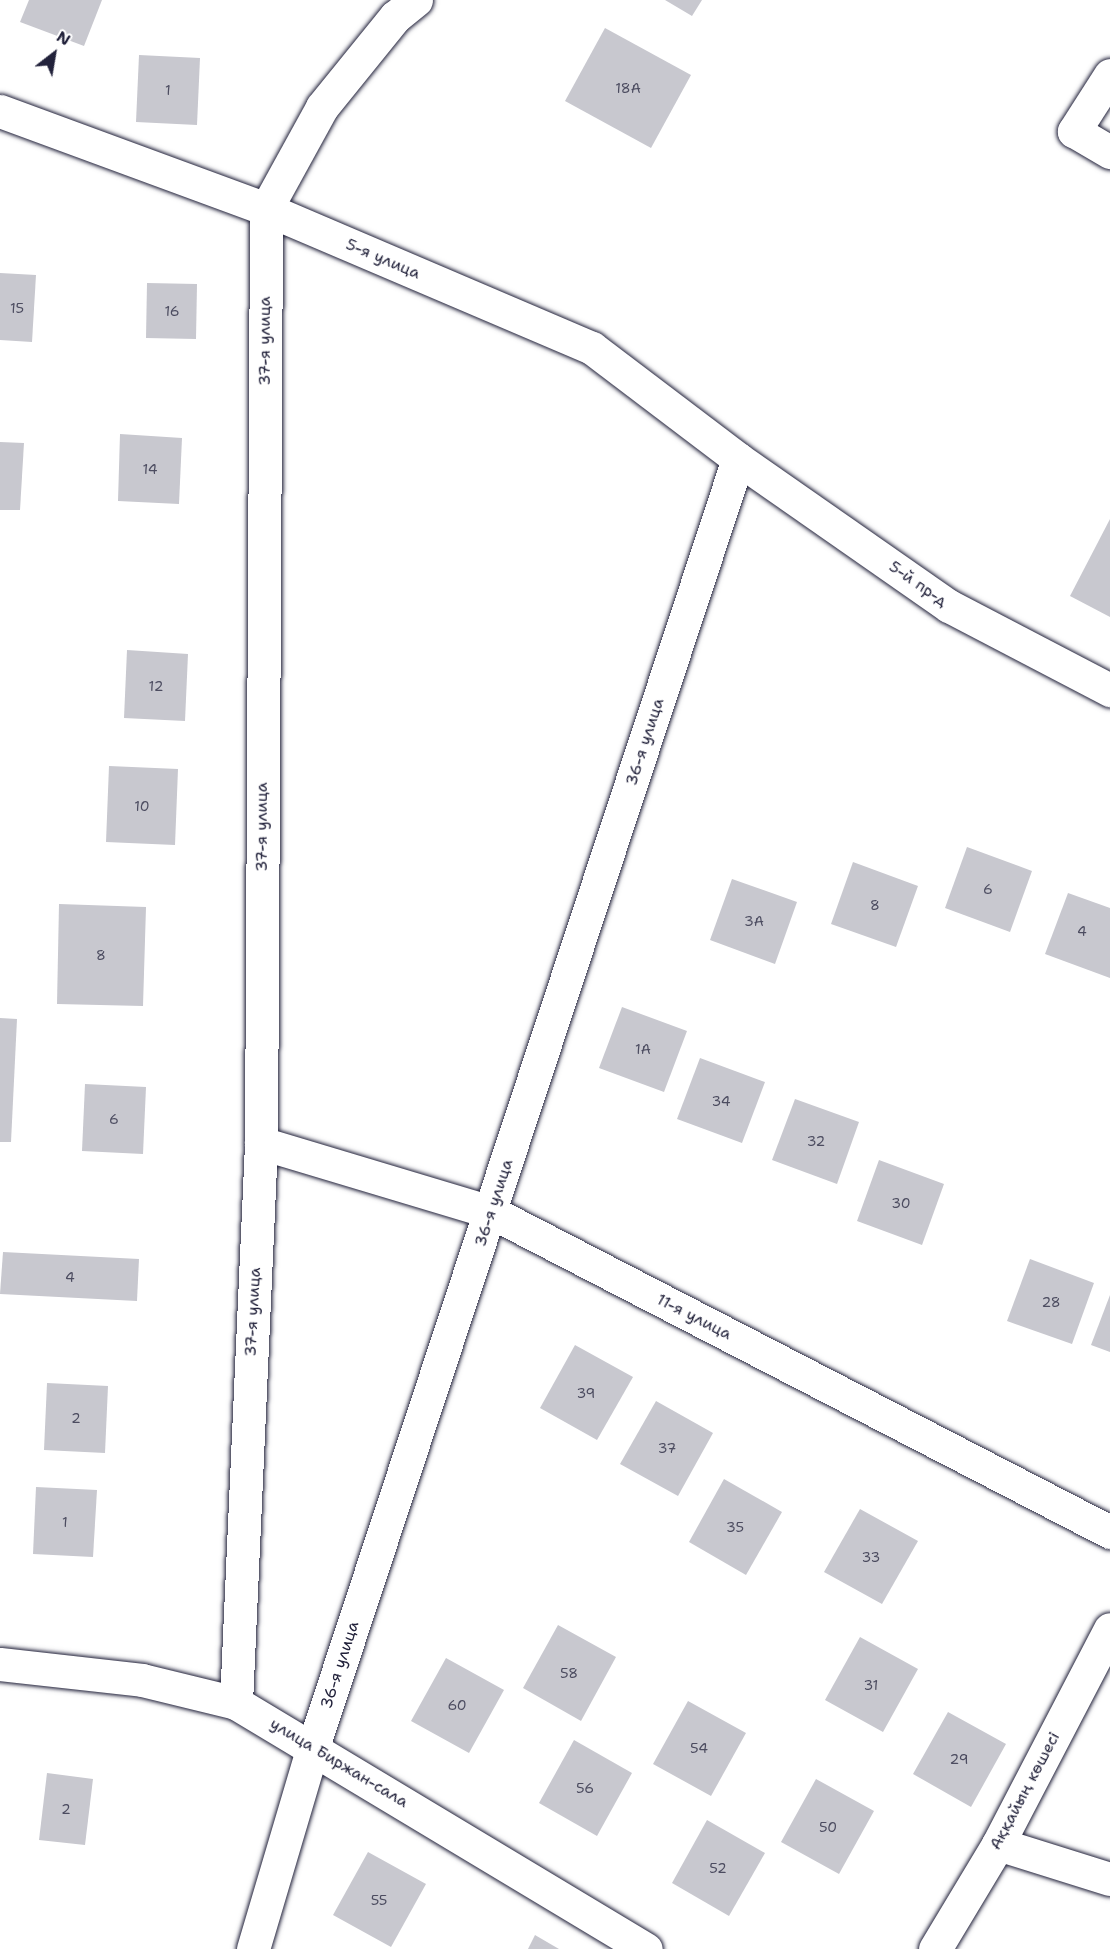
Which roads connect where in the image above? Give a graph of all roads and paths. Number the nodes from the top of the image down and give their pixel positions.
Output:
1 (416, 0) edge
2 (1110, 75) edge
3 (0, 111) edge
4 (1110, 152) edge
5 (266, 208) junction
6 (738, 459) junction
7 (1110, 690) edge
8 (261, 1143) junction
9 (491, 1212) junction
10 (1110, 1532) edge
11 (1110, 1629) edge
12 (0, 1664) edge
13 (236, 1703) junction
14 (313, 1747) junction
15 (998, 1844) junction
16 (1110, 1879) edge
17 (253, 1949) edge
18 (646, 1949) edge
19 (935, 1949) edge

1 - 5 street, 37-я улица
2 - 4 street
3 - 5 street, 5-я улица
5 - 6 street, 5-я улица
5 - 8 street, 37-я улица
6 - 7 street, 5-й пр-д
6 - 9 street, 36-я улица
8 - 9 street, 11-я улица
8 - 13 street, 37-я улица
9 - 10 street, 11-я улица
9 - 14 street, 36-я улица
11 - 15 street, Аққайың көшесі
12 - 13 street, улица Биржан-сала
13 - 14 street, улица Биржан-сала
14 - 17 street, 36-я улица
14 - 18 street, улица Биржан-сала
15 - 16 street
15 - 19 street, Аққайың көшесі

